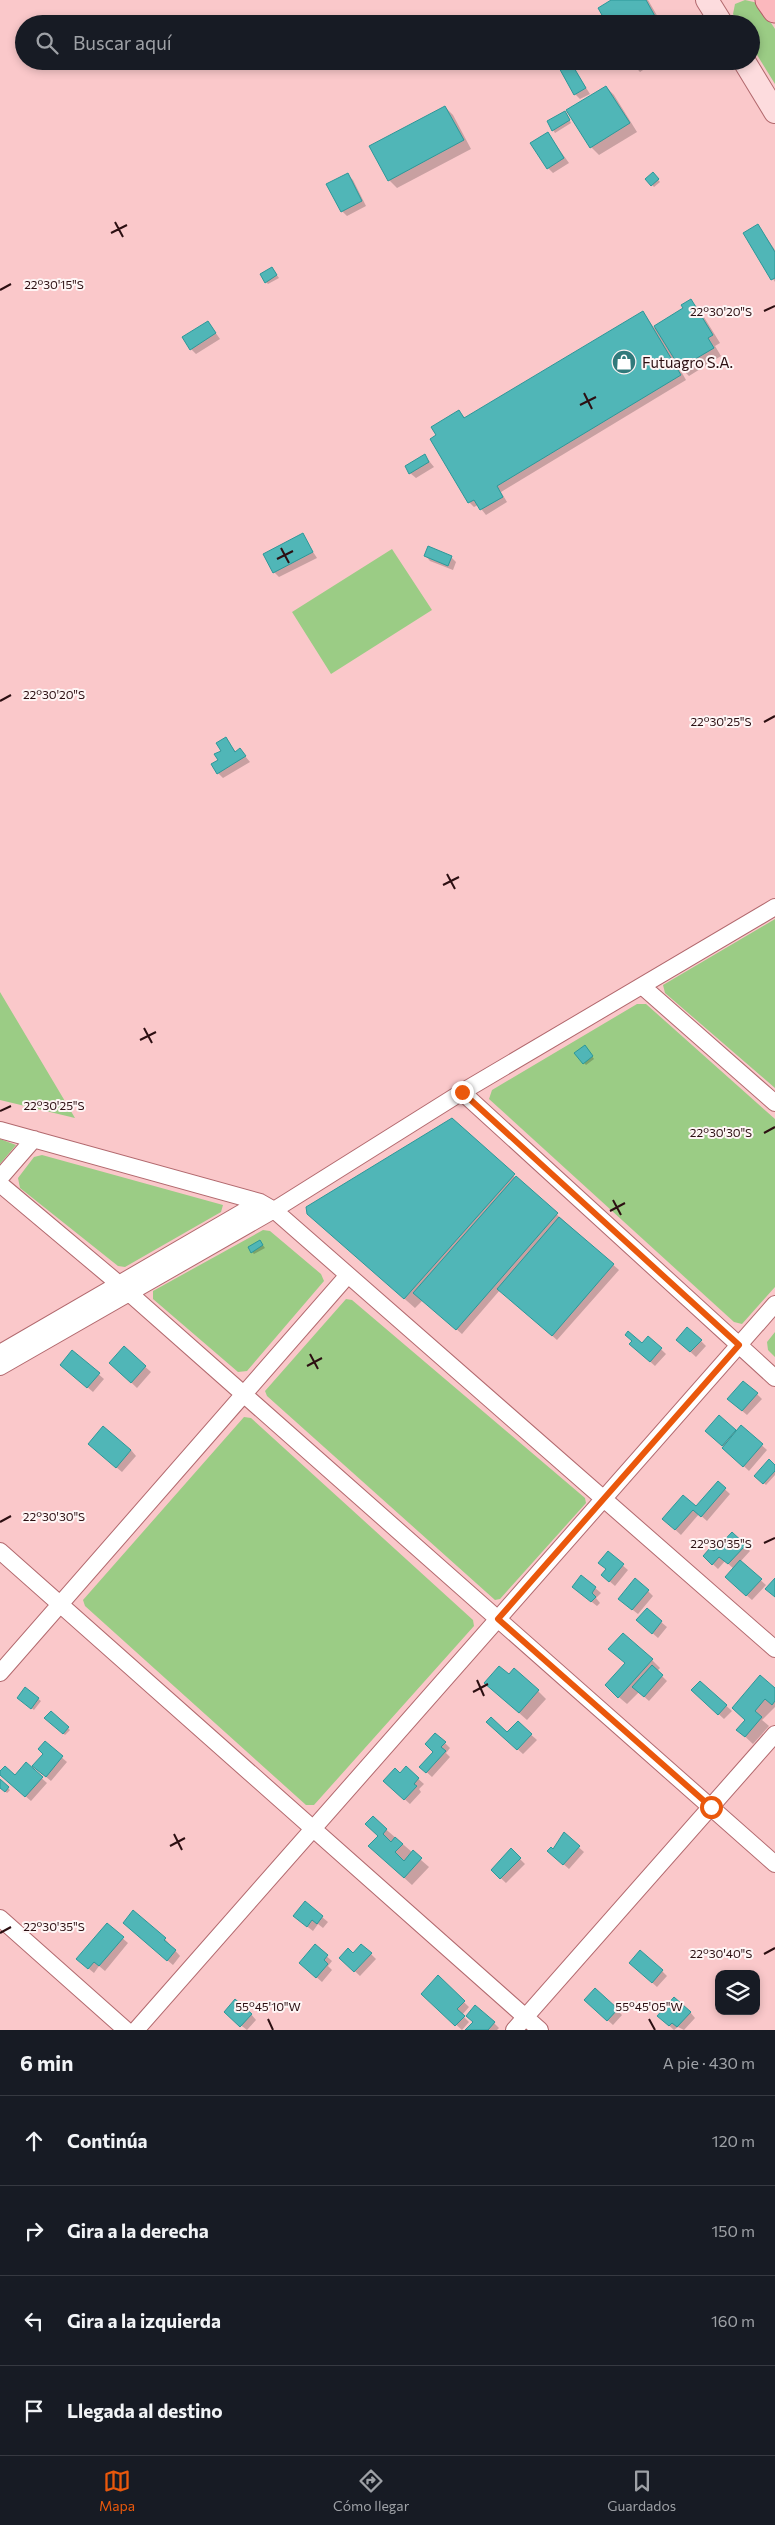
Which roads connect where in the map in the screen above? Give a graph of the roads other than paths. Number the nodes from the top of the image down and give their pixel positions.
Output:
1 (707, 0) edge
2 (768, 0) edge
3 (775, 10) edge
4 (716, 15) edge
5 (749, 70) edge
6 (775, 112) edge
7 (775, 907) edge
8 (642, 986) junction
9 (462, 1092) junction
10 (775, 1103) edge
11 (0, 1130) edge
12 (34, 1139) junction
13 (0, 1178) edge
14 (0, 1184) edge
15 (260, 1202) junction
16 (274, 1210) junction
17 (348, 1275) junction
18 (125, 1288) junction
19 (775, 1304) edge
20 (739, 1345) junction
21 (0, 1353) edge
22 (0, 1367) edge
23 (775, 1378) edge
24 (244, 1394) junction
25 (604, 1499) junction
26 (0, 1550) edge
27 (60, 1604) junction
28 (498, 1619) junction
29 (775, 1649) edge
30 (0, 1673) edge
31 (775, 1734) edge
32 (711, 1807) junction
33 (313, 1828) junction
34 (775, 1864) edge
35 (0, 1918) edge
36 (525, 2017) junction
37 (126, 2030) edge
38 (136, 2030) edge
39 (514, 2030) edge
40 (540, 2030) edge

1 - 4 street
2 - 3 main road
5 - 6 street
7 - 8 street
8 - 9 street
8 - 10 street
9 - 16 street
9 - 20 street
11 - 12 street
12 - 13 street
12 - 15 street
14 - 18 street
15 - 16 street
15 - 18 street
16 - 17 street
16 - 18 street
17 - 24 street
17 - 25 street
18 - 21 street
18 - 22 street
18 - 24 street
19 - 20 street
20 - 23 street
20 - 25 street
24 - 27 street
24 - 28 street
25 - 28 street
25 - 29 street
26 - 27 street
27 - 30 street
27 - 33 street
28 - 32 street
28 - 33 street
31 - 32 street
32 - 34 street
32 - 36 street
33 - 36 street
33 - 38 street
35 - 37 street
36 - 39 street
36 - 40 street

